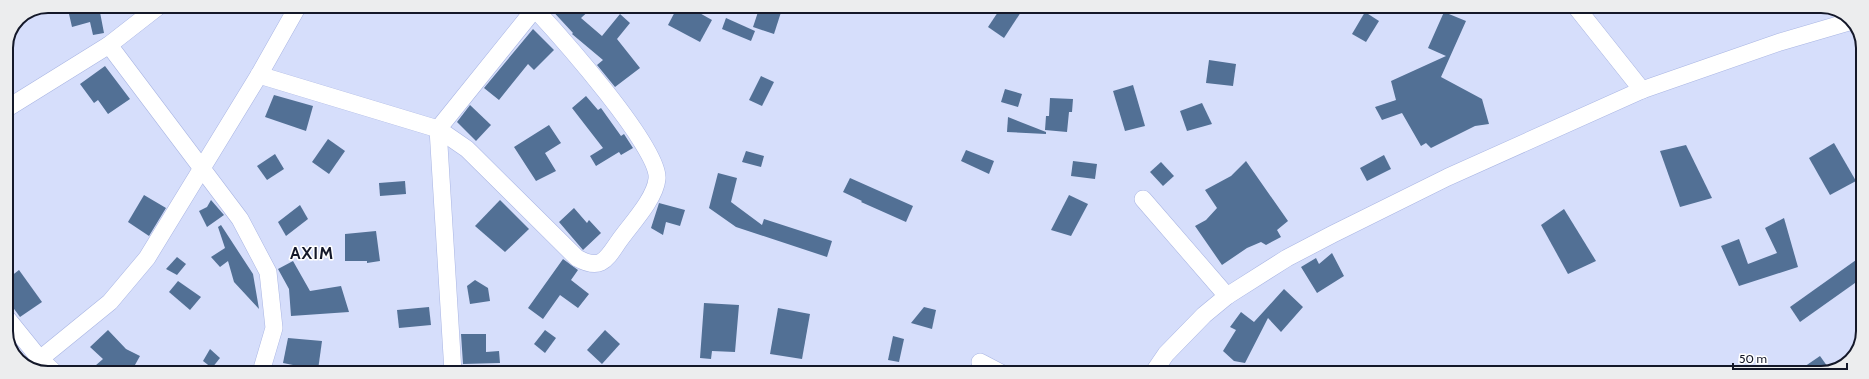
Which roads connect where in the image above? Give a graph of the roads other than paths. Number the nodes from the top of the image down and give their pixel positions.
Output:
1 (150, 13) edge
2 (294, 13) edge
3 (529, 13) edge
4 (539, 13) edge
5 (1581, 13) edge
6 (1845, 23) edge
7 (109, 46) junction
8 (259, 75) junction
9 (1642, 90) junction
10 (13, 105) edge
11 (438, 129) junction
12 (202, 168) junction
13 (1143, 199) dead end
14 (1227, 296) junction
15 (13, 326) edge
16 (40, 359) junction
17 (980, 362) dead end
18 (47, 366) edge
19 (262, 366) edge
20 (452, 366) edge
21 (988, 366) edge
22 (1158, 366) edge

1 - 7 street
2 - 8 street
3 - 11 street
4 - 11 street
5 - 9 street
6 - 9 street
7 - 10 street
7 - 12 street
8 - 11 street
8 - 12 street
9 - 14 street
11 - 20 street
12 - 16 street
12 - 19 street
13 - 14 street
14 - 22 street
15 - 16 street
16 - 18 street
17 - 21 street

